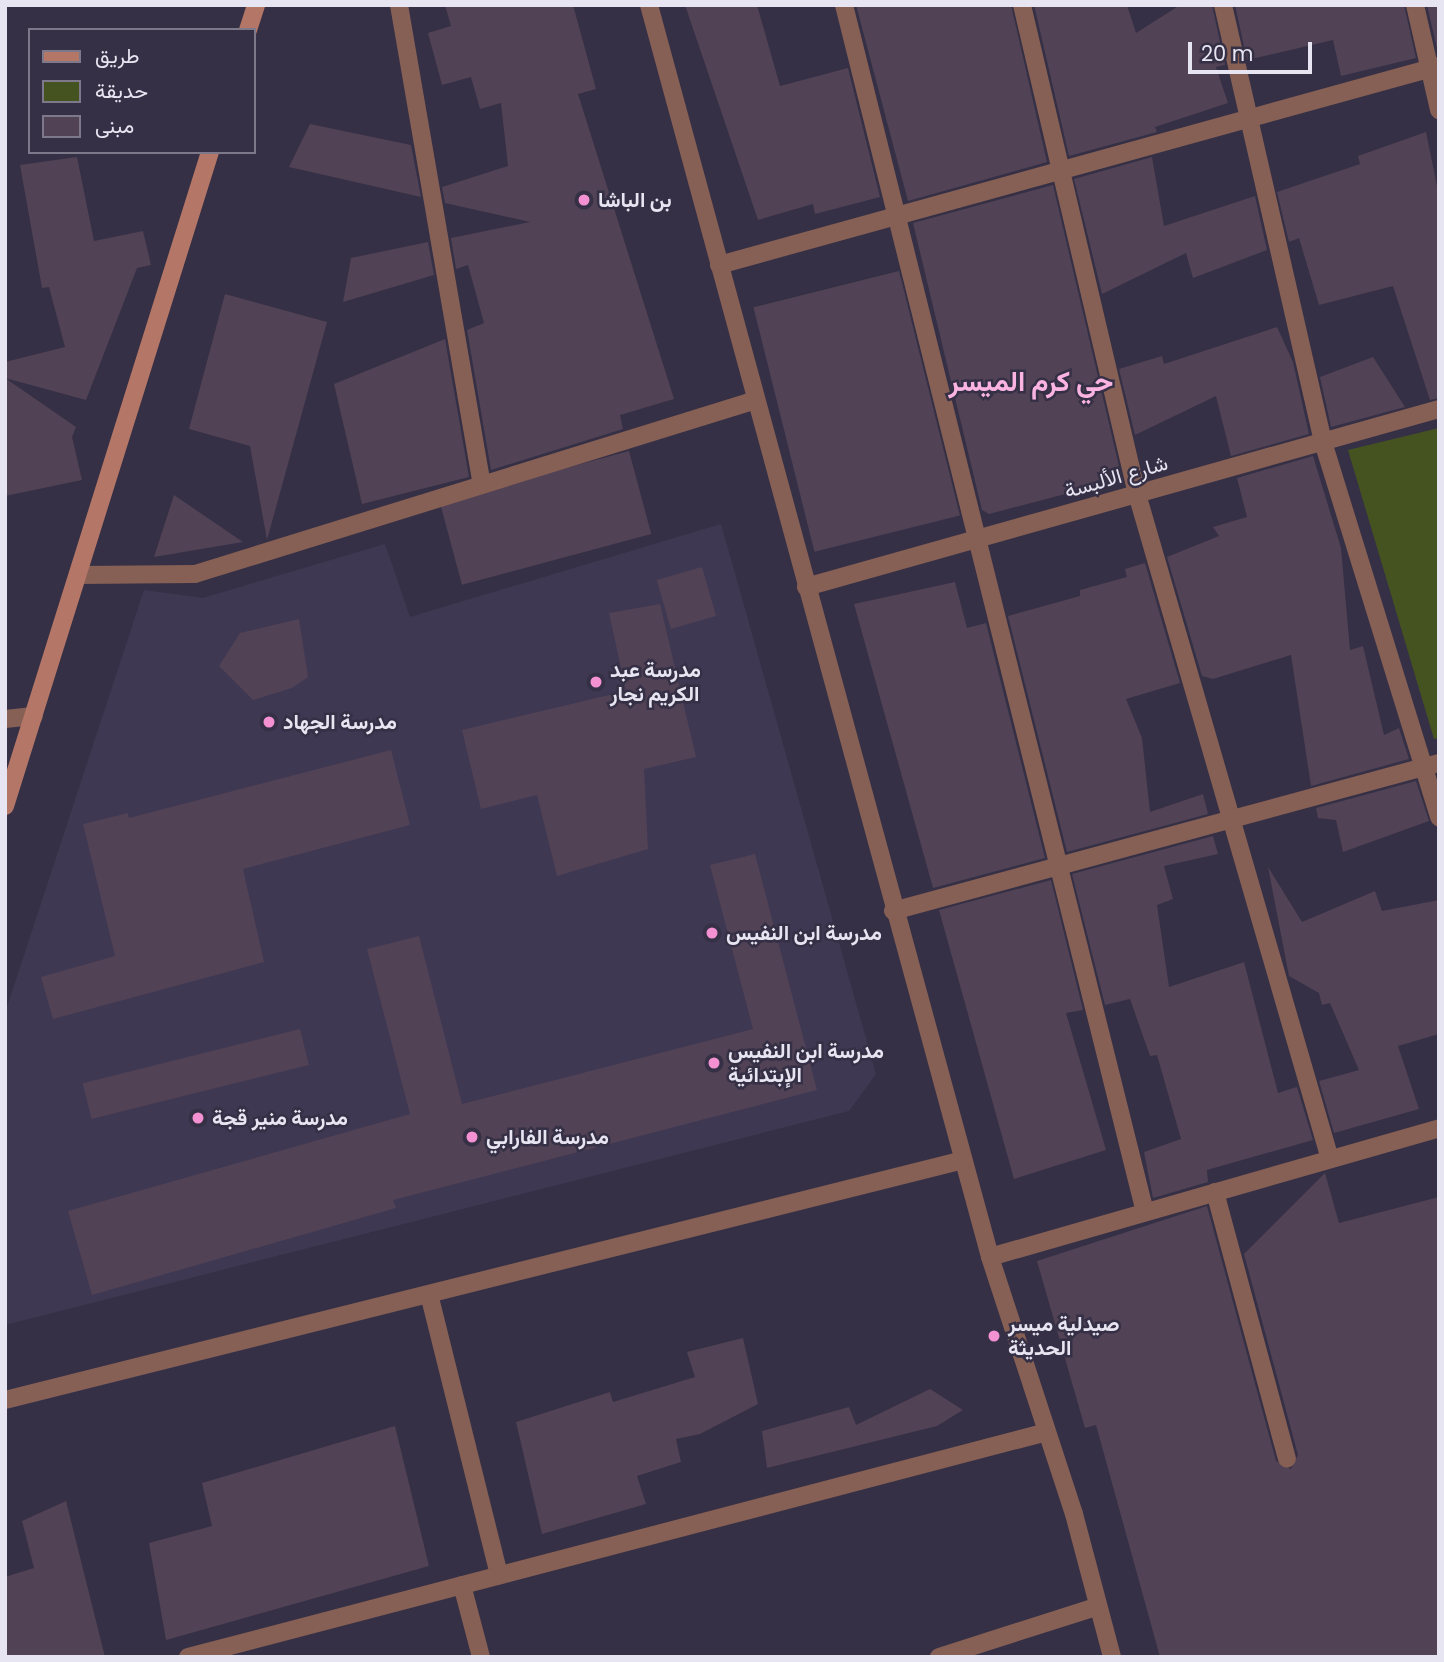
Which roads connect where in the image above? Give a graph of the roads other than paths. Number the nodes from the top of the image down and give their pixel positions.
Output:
1 (256, 5) edge
2 (399, 5) edge
3 (649, 5) edge
4 (844, 5) edge
5 (1022, 5) edge
6 (1223, 5) edge
7 (1415, 5) edge
8 (249, 28) edge
9 (1433, 67) edge
10 (1439, 110) edge
11 (1245, 120) junction
12 (209, 154) edge
13 (1057, 171) junction
14 (897, 217) junction
15 (719, 265) junction
16 (756, 400) junction
17 (1439, 409) edge
18 (1322, 442) junction
19 (482, 485) junction
20 (1137, 494) junction
21 (977, 540) junction
22 (78, 575) junction
23 (806, 587) junction
24 (34, 716) junction
25 (5, 719) edge
26 (1432, 765) edge
27 (5, 806) edge
28 (1439, 817) edge
29 (1234, 818) junction
30 (1059, 867) junction
31 (893, 911) junction
32 (1439, 1128) edge
33 (1330, 1159) junction
34 (963, 1160) junction
35 (1215, 1192) junction
36 (1145, 1212) junction
37 (990, 1257) junction
38 (429, 1294) junction
39 (5, 1400) edge
40 (1043, 1433) junction
41 (1287, 1458) dead end
42 (499, 1576) junction
43 (462, 1585) junction
44 (1096, 1607) junction
45 (188, 1657) edge
46 (481, 1657) edge
47 (939, 1657) edge
48 (1112, 1657) edge

1 - 8 main road
2 - 19 street
3 - 15 street
4 - 14 street
5 - 13 street
6 - 11 street
7 - 9 street
9 - 10 street
9 - 11 street
11 - 13 street
11 - 18 street
12 - 22 main road
13 - 14 street
13 - 20 street
14 - 15 street
14 - 21 street
15 - 16 street
16 - 19 street
16 - 23 street
17 - 18 street, شارع الألبسة
18 - 20 street, شارع الألبسة
18 - 26 street
19 - 22 street
20 - 21 street, شارع الألبسة
20 - 29 street
21 - 23 street, شارع الألبسة
21 - 30 street
22 - 24 main road
23 - 31 street
24 - 25 street
24 - 27 main road
26 - 28 street
26 - 29 street
29 - 30 street
29 - 33 street
30 - 31 street
30 - 36 street
31 - 34 street
32 - 33 street
33 - 35 street
34 - 37 street
34 - 38 street
35 - 36 street
35 - 41 street
36 - 37 street
37 - 40 street
38 - 39 street
38 - 42 street
40 - 42 street
40 - 44 street
42 - 43 street
43 - 45 street
43 - 46 street
44 - 47 street
44 - 48 street

